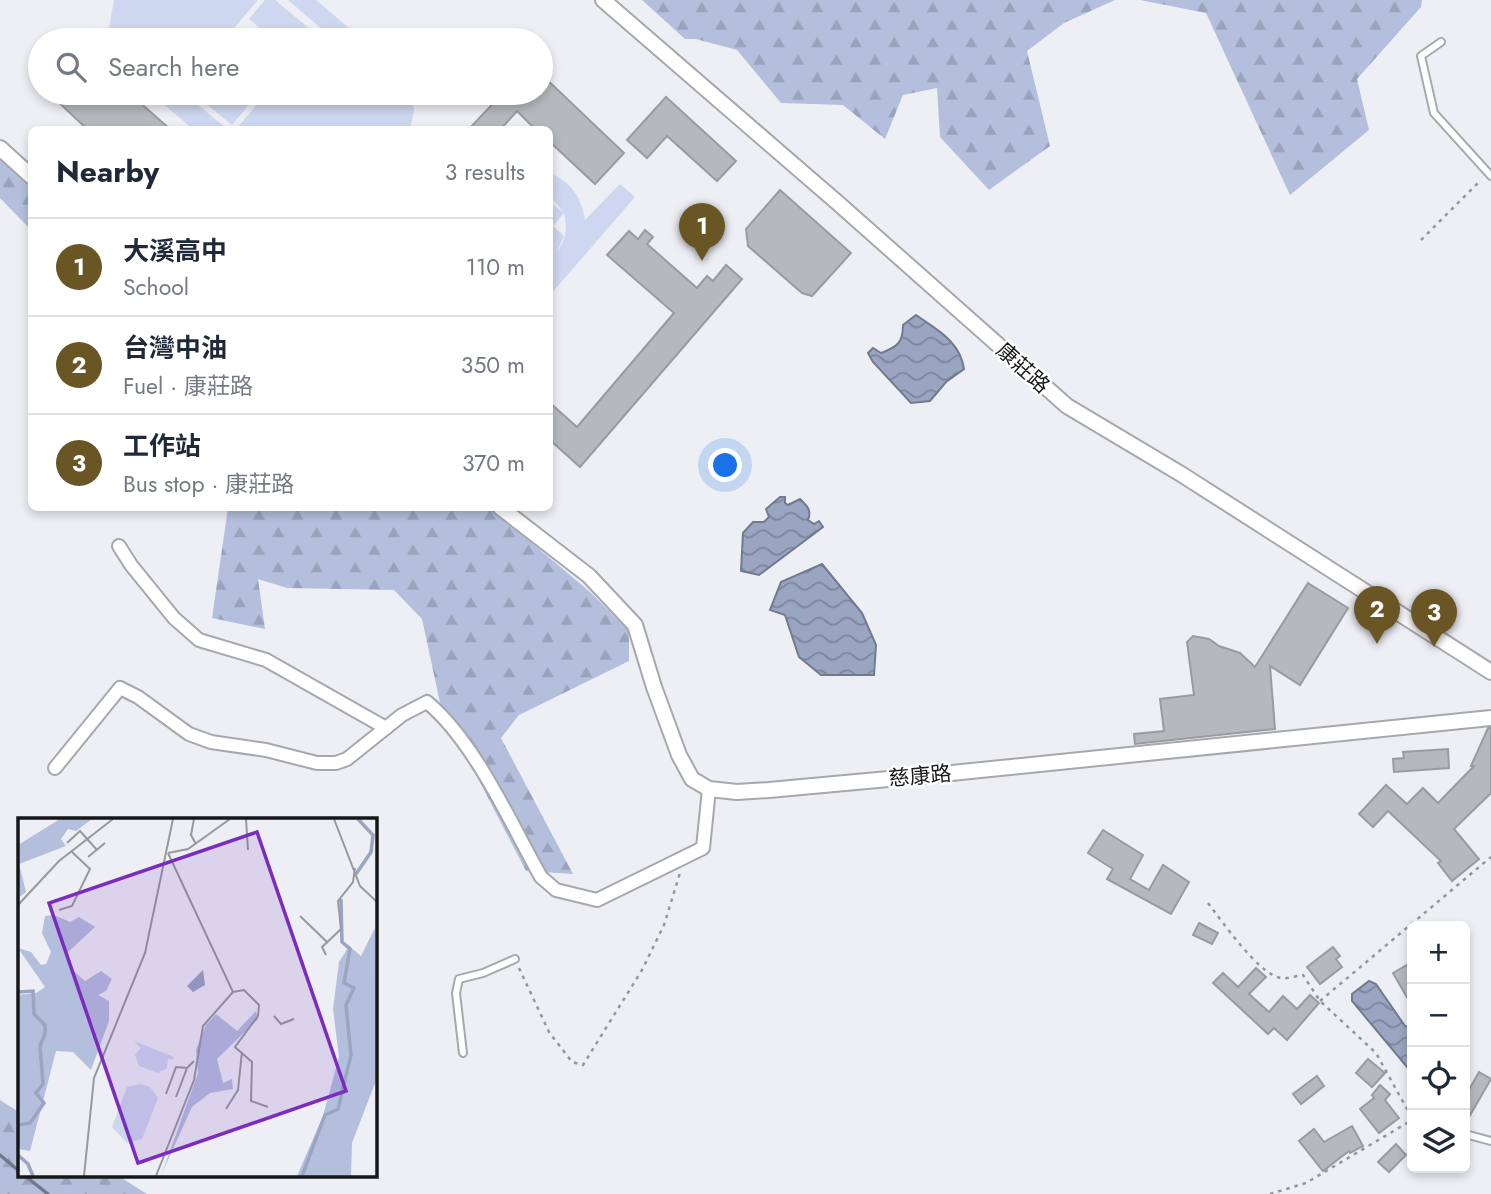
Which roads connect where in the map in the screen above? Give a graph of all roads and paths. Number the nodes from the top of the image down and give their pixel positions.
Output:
1 (603, 0) edge
2 (1441, 42) dead end
3 (0, 148) edge
4 (28, 173) edge
5 (1490, 175) edge
6 (1421, 240) dead end
7 (505, 511) edge
8 (119, 546) dead end
9 (1491, 672) edge
10 (1491, 718) edge
11 (386, 728) junction
12 (55, 768) dead end
13 (709, 789) junction
14 (686, 856) junction
15 (1491, 857) edge
16 (1208, 903) dead end
17 (514, 959) joint
18 (1320, 1001) junction
19 (463, 1053) dead end
20 (1407, 1110) edge
21 (1407, 1122) edge
22 (1470, 1135) edge
23 (1491, 1141) edge
24 (1270, 1194) edge

1 - 9 street, 康莊路
2 - 5 lane
3 - 4 street
5 - 6 path
7 - 13 street
8 - 11 street
10 - 13 street, 慈康路
11 - 12 street
11 - 14 street
13 - 14 street
14 - 17 path
15 - 18 path
16 - 18 path
17 - 19 lane
18 - 20 path
21 - 24 path
22 - 23 lane

